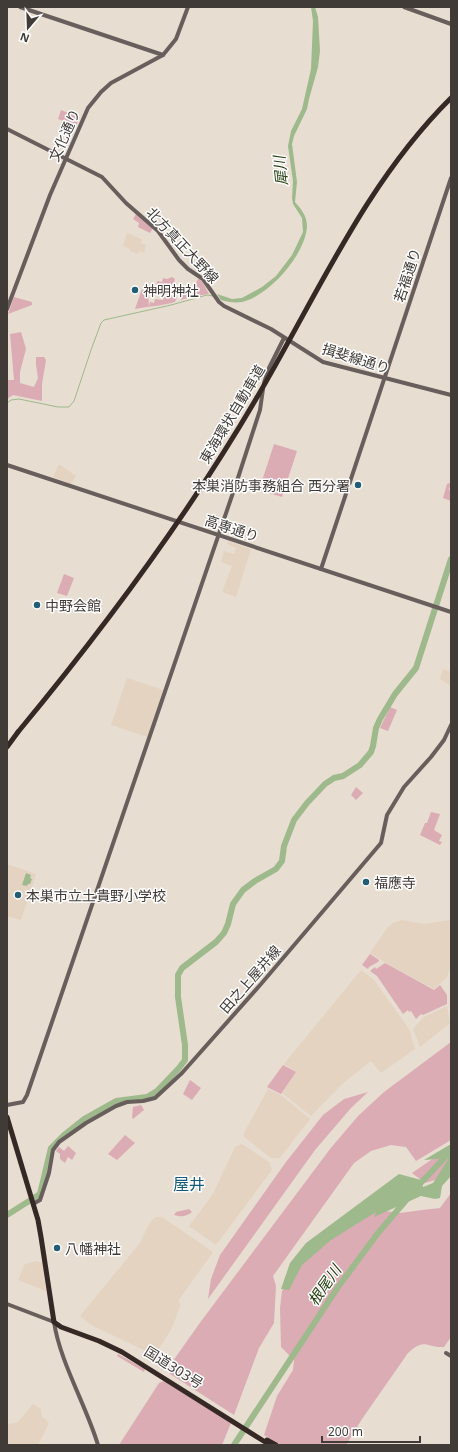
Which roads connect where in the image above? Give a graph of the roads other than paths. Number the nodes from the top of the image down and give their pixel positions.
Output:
1 (20, 7) edge
2 (188, 7) edge
3 (404, 7) edge
4 (451, 23) edge
5 (163, 55) junction
6 (451, 98) edge
7 (7, 129) edge
8 (66, 159) junction
9 (451, 178) edge
10 (219, 302) joint
11 (7, 309) edge
12 (284, 338) junction
13 (384, 379) junction
14 (451, 395) edge
15 (7, 465) edge
16 (219, 535) junction
17 (321, 569) junction
18 (451, 612) edge
19 (451, 725) edge
20 (7, 746) edge
21 (7, 1105) edge
22 (7, 1117) edge
23 (33, 1204) junction
24 (7, 1304) edge
25 (54, 1322) junction
26 (446, 1353) dead end
27 (451, 1356) edge
28 (166, 1377) junction
29 (98, 1445) edge
30 (270, 1445) edge
31 (276, 1445) edge

1 - 5 street
2 - 5 street, 文化通り
3 - 4 street
5 - 8 street, 文化通り
6 - 20 highway, 東海環状自動車道, bridge
7 - 8 street, 北方真正大野線
8 - 10 street, 北方真正大野線
8 - 11 street, 文化通り
9 - 13 street, 若福通り
10 - 12 street, 揖斐線通り
12 - 13 street, 揖斐線通り
12 - 16 street
13 - 14 street, 揖斐線通り
13 - 17 street, 若福通り
15 - 16 street, 高専通り
16 - 17 street, 高専通り
16 - 21 street
17 - 18 street, 高専通り
19 - 23 street, 田之上屋井線
22 - 23 highway
23 - 25 highway
24 - 25 street
25 - 28 highway, 国道303号
25 - 29 street
26 - 27 street
28 - 30 highway, 国道303号
28 - 31 highway, 国道303号

